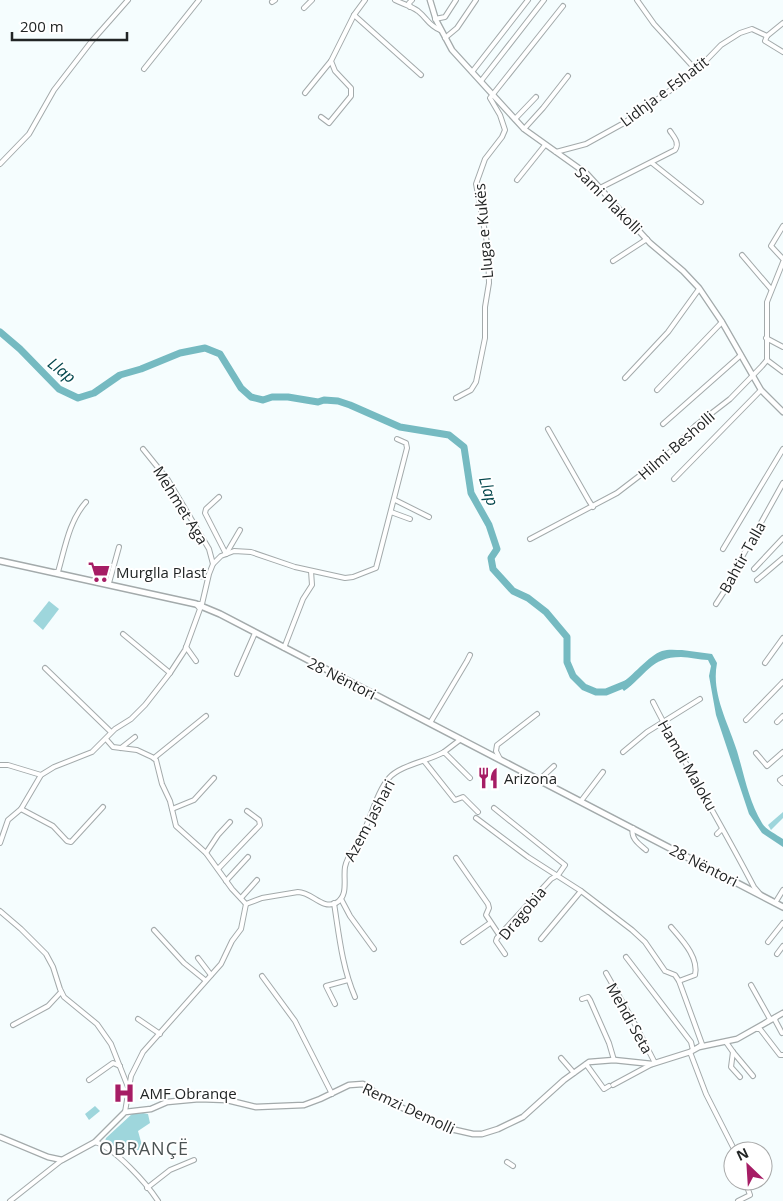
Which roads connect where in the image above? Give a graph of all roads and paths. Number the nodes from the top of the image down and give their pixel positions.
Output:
1 (128, 0) edge
2 (199, 0) edge
3 (312, 0) edge
4 (365, 0) edge
5 (395, 0) edge
6 (412, 0) edge
7 (430, 0) edge
8 (456, 0) edge
9 (476, 0) edge
10 (528, 0) edge
11 (544, 0) edge
12 (637, 0) edge
13 (563, 6) dead end
14 (410, 7) junction
15 (304, 8) dead end
16 (354, 15) junction
17 (436, 19) junction
18 (783, 23) edge
19 (777, 28) junction
20 (440, 30) junction
21 (783, 32) edge
22 (767, 36) junction
23 (445, 38) junction
24 (783, 52) edge
25 (331, 62) junction
26 (144, 69) dead end
27 (696, 70) junction
28 (472, 72) junction
29 (421, 75) dead end
30 (568, 76) dead end
31 (481, 81) junction
32 (305, 93) dead end
33 (493, 95) junction
34 (536, 97) dead end
35 (321, 117) dead end
36 (515, 119) junction
37 (524, 129) junction
38 (670, 130) dead end
39 (545, 145) junction
40 (556, 152) junction
41 (652, 163) junction
42 (0, 164) edge
43 (517, 180) dead end
44 (600, 188) junction
45 (701, 202) dead end
46 (783, 226) edge
47 (647, 239) junction
48 (742, 255) dead end
49 (613, 261) dead end
50 (783, 261) edge
51 (699, 289) junction
52 (772, 289) junction
53 (722, 322) junction
54 (766, 338) junction
55 (783, 346) edge
56 (741, 355) junction
57 (767, 360) junction
58 (783, 372) edge
59 (752, 376) junction
60 (626, 378) dead end
61 (657, 390) dead end
62 (761, 390) junction
63 (456, 398) dead end
64 (783, 412) edge
65 (663, 424) dead end
66 (548, 429) dead end
67 (398, 439) dead end
68 (143, 449) dead end
69 (783, 449) edge
70 (674, 479) dead end
71 (783, 483) edge
72 (219, 497) dead end
73 (395, 500) junction
74 (86, 502) dead end
75 (594, 507) junction
76 (391, 512) junction
77 (429, 517) dead end
78 (410, 520) dead end
79 (240, 530) dead end
80 (783, 538) edge
81 (530, 539) dead end
82 (119, 547) dead end
83 (723, 549) dead end
84 (226, 554) junction
85 (783, 558) edge
86 (0, 561) edge
87 (213, 564) junction
88 (754, 569) dead end
89 (311, 571) junction
90 (52, 572) junction
91 (180, 574) dead end
92 (208, 577) junction
93 (757, 580) dead end
94 (103, 584) junction
95 (196, 604) junction
96 (716, 604) dead end
97 (255, 633) junction
98 (124, 634) dead end
99 (783, 638) edge
100 (186, 647) junction
101 (284, 648) junction
102 (470, 655) dead end
103 (196, 661) dead end
104 (765, 663) dead end
105 (45, 668) dead end
106 (170, 673) junction
107 (237, 674) dead end
108 (783, 682) edge
109 (700, 699) dead end
110 (652, 702) dead end
111 (537, 714) dead end
112 (206, 716) dead end
113 (783, 716) edge
114 (746, 720) dead end
115 (430, 722) junction
116 (663, 722) junction
117 (777, 722) dead end
118 (111, 732) junction
119 (135, 737) dead end
120 (106, 739) junction
121 (461, 739) junction
122 (121, 748) junction
123 (444, 752) junction
124 (624, 752) dead end
125 (783, 752) edge
126 (756, 754) dead end
127 (154, 758) junction
128 (500, 759) junction
129 (424, 761) junction
130 (0, 765) edge
131 (554, 766) dead end
132 (603, 772) dead end
133 (41, 775) junction
134 (214, 778) dead end
135 (470, 778) dead end
136 (783, 778) edge
137 (539, 780) junction
138 (783, 783) edge
139 (581, 801) junction
140 (103, 807) dead end
141 (21, 808) junction
142 (494, 808) dead end
143 (172, 809) junction
144 (247, 811) dead end
145 (478, 812) dead end
146 (476, 818) dead end
147 (230, 822) dead end
148 (633, 828) junction
149 (722, 829) junction
150 (717, 834) dead end
151 (0, 843) edge
152 (646, 850) dead end
153 (208, 854) junction
154 (248, 857) dead end
155 (456, 858) dead end
156 (218, 869) junction
157 (558, 876) junction
158 (257, 880) dead end
159 (226, 881) junction
160 (783, 890) edge
161 (581, 891) junction
162 (761, 895) junction
163 (241, 898) junction
164 (341, 900) junction
165 (775, 903) junction
166 (246, 904) junction
167 (334, 904) junction
168 (783, 907) edge
169 (0, 911) edge
170 (490, 923) junction
171 (783, 923) edge
172 (671, 927) dead end
173 (154, 930) dead end
174 (501, 933) junction
175 (541, 939) dead end
176 (463, 942) dead end
177 (768, 942) dead end
178 (783, 946) edge
179 (374, 950) dead end
180 (505, 954) dead end
181 (777, 954) dead end
182 (626, 956) dead end
183 (198, 958) dead end
184 (606, 973) dead end
185 (210, 974) junction
186 (262, 976) dead end
187 (204, 980) junction
188 (348, 980) junction
189 (679, 981) junction
190 (751, 985) dead end
191 (61, 992) junction
192 (355, 996) dead end
193 (582, 1000) dead end
194 (334, 1004) dead end
195 (783, 1013) edge
196 (776, 1017) junction
197 (138, 1019) dead end
198 (13, 1025) dead end
199 (764, 1025) junction
200 (757, 1029) junction
201 (782, 1033) edge
202 (160, 1034) junction
203 (726, 1042) junction
204 (699, 1047) junction
205 (692, 1051) junction
206 (733, 1052) junction
207 (783, 1055) edge
208 (562, 1058) dead end
209 (614, 1060) junction
210 (653, 1063) junction
211 (586, 1064) junction
212 (120, 1066) junction
213 (574, 1073) junction
214 (753, 1076) dead end
215 (740, 1077) dead end
216 (89, 1080) dead end
217 (129, 1090) junction
218 (332, 1094) junction
219 (125, 1112) junction
220 (0, 1137) edge
221 (730, 1141) edge
222 (96, 1142) junction
223 (62, 1160) junction
224 (194, 1160) dead end
225 (507, 1162) dead end
226 (513, 1166) dead end
227 (147, 1188) junction
228 (749, 1191) edge
229 (750, 1195) junction
230 (10, 1201) edge
231 (158, 1201) edge
232 (738, 1201) edge
233 (753, 1201) edge

1 - 42 street
2 - 26 street
3 - 15 street
4 - 16 street
5 - 14 street
6 - 14 street
7 - 17 street, Sami Plakolli
8 - 17 street
9 - 23 street
10 - 28 street
11 - 31 street
12 - 27 street
13 - 33 street
14 - 20 street
16 - 25 street
16 - 29 street
17 - 20 street, Sami Plakolli
18 - 19 street
19 - 21 street
19 - 22 street
20 - 23 street, Sami Plakolli
22 - 24 street
22 - 27 street, Lidhja e Fshatit
23 - 28 street, Sami Plakolli
25 - 32 street
25 - 35 street
27 - 40 street, Lidhja e Fshatit
28 - 31 street, Sami Plakolli
30 - 37 street
31 - 33 street, Sami Plakolli
33 - 36 street, Sami Plakolli
33 - 63 street, Lluga e Kukës
34 - 36 street
36 - 37 street, Sami Plakolli
37 - 39 street, Sami Plakolli
38 - 41 street
39 - 40 street, Sami Plakolli
39 - 43 street
40 - 44 street, Sami Plakolli
41 - 44 street
41 - 45 street
44 - 47 street, Sami Plakolli
46 - 50 street
47 - 49 street, Sami Plakolli
47 - 51 street, Sami Plakolli
48 - 52 street
50 - 52 street
51 - 53 street, Sami Plakolli
51 - 60 street
52 - 54 street
53 - 56 street, Sami Plakolli
53 - 61 street
54 - 55 street
54 - 57 street
56 - 59 street, Sami Plakolli
56 - 65 street
57 - 58 street
57 - 59 street, Hilmi Besholli
59 - 62 street, Sami Plakolli
59 - 75 street, Hilmi Besholli
62 - 64 street, Sami Plakolli
62 - 70 street
66 - 75 street
67 - 73 street
68 - 87 street, Mehmet Aga
69 - 83 street
71 - 96 street, Bahtir Talla
72 - 84 street
73 - 76 street
73 - 77 street
74 - 90 street
75 - 81 street, Hilmi Besholli
76 - 78 street
76 - 89 street
79 - 84 street
80 - 88 street
82 - 94 street
84 - 87 street
84 - 89 street
85 - 93 street
86 - 90 main road, 28 Nëntori
87 - 92 street
89 - 101 street
90 - 94 main road, 28 Nëntori
91 - 92 street
92 - 95 street
94 - 95 main road, 28 Nëntori
95 - 97 main road, 28 Nëntori
95 - 100 street
97 - 101 main road, 28 Nëntori
97 - 107 street
98 - 106 street
99 - 104 street
100 - 103 street
100 - 106 street
101 - 115 main road, 28 Nëntori
102 - 115 street
105 - 118 street
106 - 118 street
108 - 114 street
109 - 116 street
110 - 116 street, Hamdi Maloku
111 - 128 street
112 - 127 street
113 - 117 street
115 - 121 main road, 28 Nëntori
116 - 124 street
116 - 149 street, Hamdi Maloku
118 - 120 street
119 - 122 street
120 - 122 street
120 - 133 street
121 - 123 street, Azem Jashari
121 - 128 main road, 28 Nëntori
122 - 127 street
123 - 129 street, Azem Jashari
123 - 135 street
125 - 126 street
127 - 143 street
128 - 137 main road, 28 Nëntori
129 - 145 street
129 - 164 street, Azem Jashari
130 - 133 street
131 - 137 street
132 - 139 street
133 - 141 street
134 - 143 street
136 - 138 street
137 - 139 main road, 28 Nëntori
139 - 148 main road, 28 Nëntori
140 - 141 street
141 - 151 street
142 - 157 street
143 - 153 street
144 - 156 street
146 - 157 street
147 - 153 street
148 - 152 street, 28 Nëntori
148 - 162 main road, 28 Nëntori
149 - 150 street, Hamdi Maloku
149 - 162 street, Hamdi Maloku
153 - 156 street
154 - 159 street
155 - 170 street
156 - 159 street
157 - 161 street
157 - 174 street, Dragobia
158 - 163 street
159 - 163 street
160 - 165 street
161 - 175 street
161 - 189 street
162 - 165 main road, 28 Nëntori
163 - 166 street
164 - 167 street
164 - 179 street
165 - 168 main road, 28 Nëntori
166 - 167 street
166 - 185 street
167 - 188 street
169 - 191 street
170 - 174 street
170 - 176 street
171 - 177 street
172 - 189 street
173 - 187 street
174 - 180 street, Dragobia
178 - 181 street
182 - 205 street
183 - 185 street
184 - 210 street, Mehdi Seta
185 - 187 street
186 - 218 street
187 - 202 street
188 - 192 street
188 - 194 street
189 - 204 street
190 - 199 street
191 - 198 street
191 - 212 street
193 - 209 street
195 - 196 street, Remzi Demolli
196 - 199 street, Remzi Demolli
196 - 201 street
197 - 202 street
199 - 200 street, Remzi Demolli
200 - 203 street, Remzi Demolli
200 - 207 street
202 - 217 street
203 - 204 street, Remzi Demolli
203 - 206 street
204 - 205 street, Remzi Demolli
205 - 210 street, Remzi Demolli
205 - 221 street
206 - 214 street
206 - 215 street
208 - 213 street
209 - 210 street, Remzi Demolli
209 - 211 street, Remzi Demolli
210 - 211 street
211 - 213 street, Remzi Demolli
212 - 216 street
212 - 217 street
213 - 218 street, Remzi Demolli
217 - 219 street
218 - 219 street, Remzi Demolli
219 - 222 street
220 - 223 street
222 - 223 street
222 - 227 street
223 - 230 street
224 - 227 street
225 - 226 street
227 - 231 street
228 - 229 street
229 - 232 street
229 - 233 street

